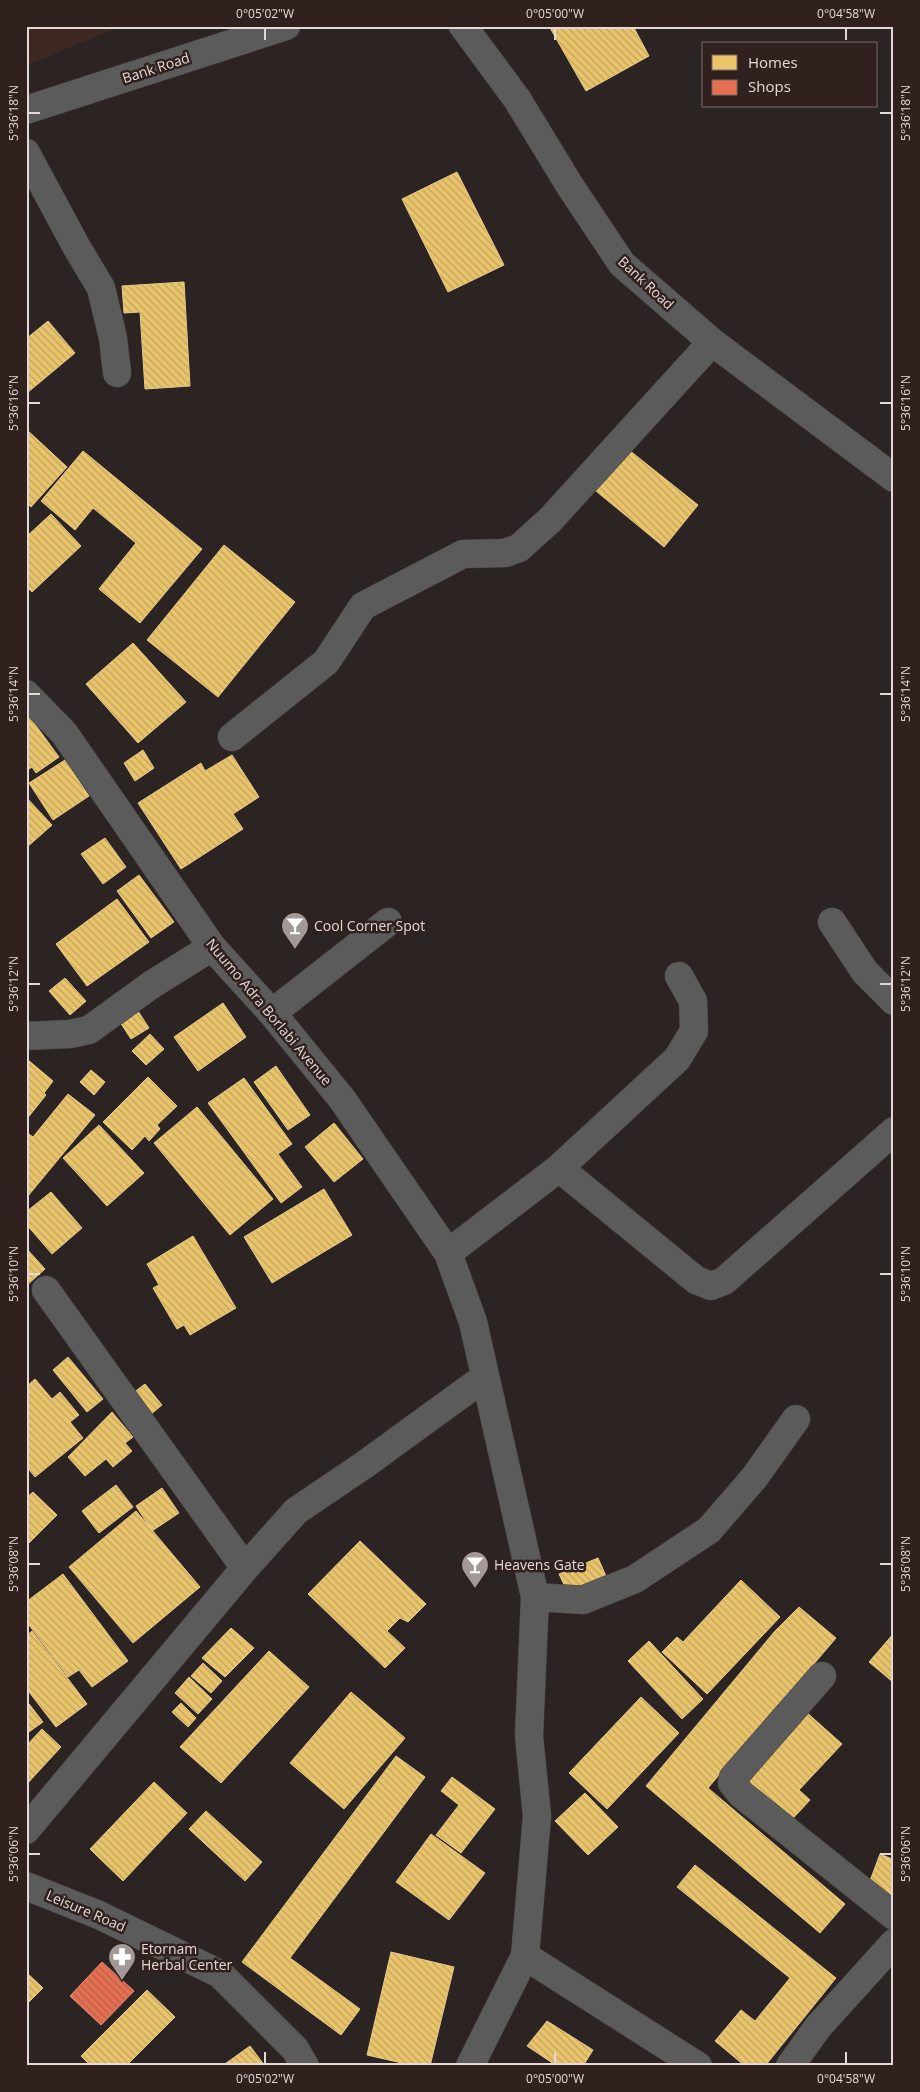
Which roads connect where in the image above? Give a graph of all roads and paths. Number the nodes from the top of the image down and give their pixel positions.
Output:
1 (286, 26) edge
2 (463, 26) edge
3 (26, 110) edge
4 (26, 153) edge
5 (712, 342) junction
6 (118, 373) dead end
7 (894, 478) edge
8 (26, 694) edge
9 (232, 737) dead end
10 (388, 922) dead end
11 (832, 922) dead end
12 (212, 947) junction
13 (680, 976) dead end
14 (894, 1001) edge
15 (272, 1013) junction
16 (26, 1036) edge
17 (894, 1131) edge
18 (559, 1168) junction
19 (448, 1253) junction
20 (46, 1290) dead end
21 (485, 1377) junction
22 (796, 1420) dead end
23 (245, 1568) junction
24 (534, 1597) junction
25 (822, 1676) dead end
26 (26, 1830) edge
27 (26, 1886) edge
28 (894, 1916) edge
29 (894, 1943) edge
30 (524, 1956) junction
31 (305, 2066) edge
32 (470, 2066) edge
33 (698, 2066) edge
34 (790, 2066) edge

1 - 3 street, Bank Road
2 - 5 street, Bank Road
4 - 6 street
5 - 7 street, Bank Road
5 - 9 street
8 - 12 street, Nuumo Adra Borlabi Avenue
10 - 15 street
11 - 14 street
12 - 15 street, Nuumo Adra Borlabi Avenue
12 - 16 street
13 - 18 street
15 - 19 street, Nuumo Adra Borlabi Avenue
17 - 18 street
18 - 19 street
19 - 21 street, Nuumo Adra Borlabi Avenue
20 - 23 street
21 - 23 street
21 - 24 street, Nuumo Adra Borlabi Avenue
22 - 24 street
23 - 26 street
24 - 30 street, Nuumo Adra Borlabi Avenue
25 - 28 street
27 - 31 street, Leisure Road
29 - 34 street
30 - 32 street
30 - 33 street

